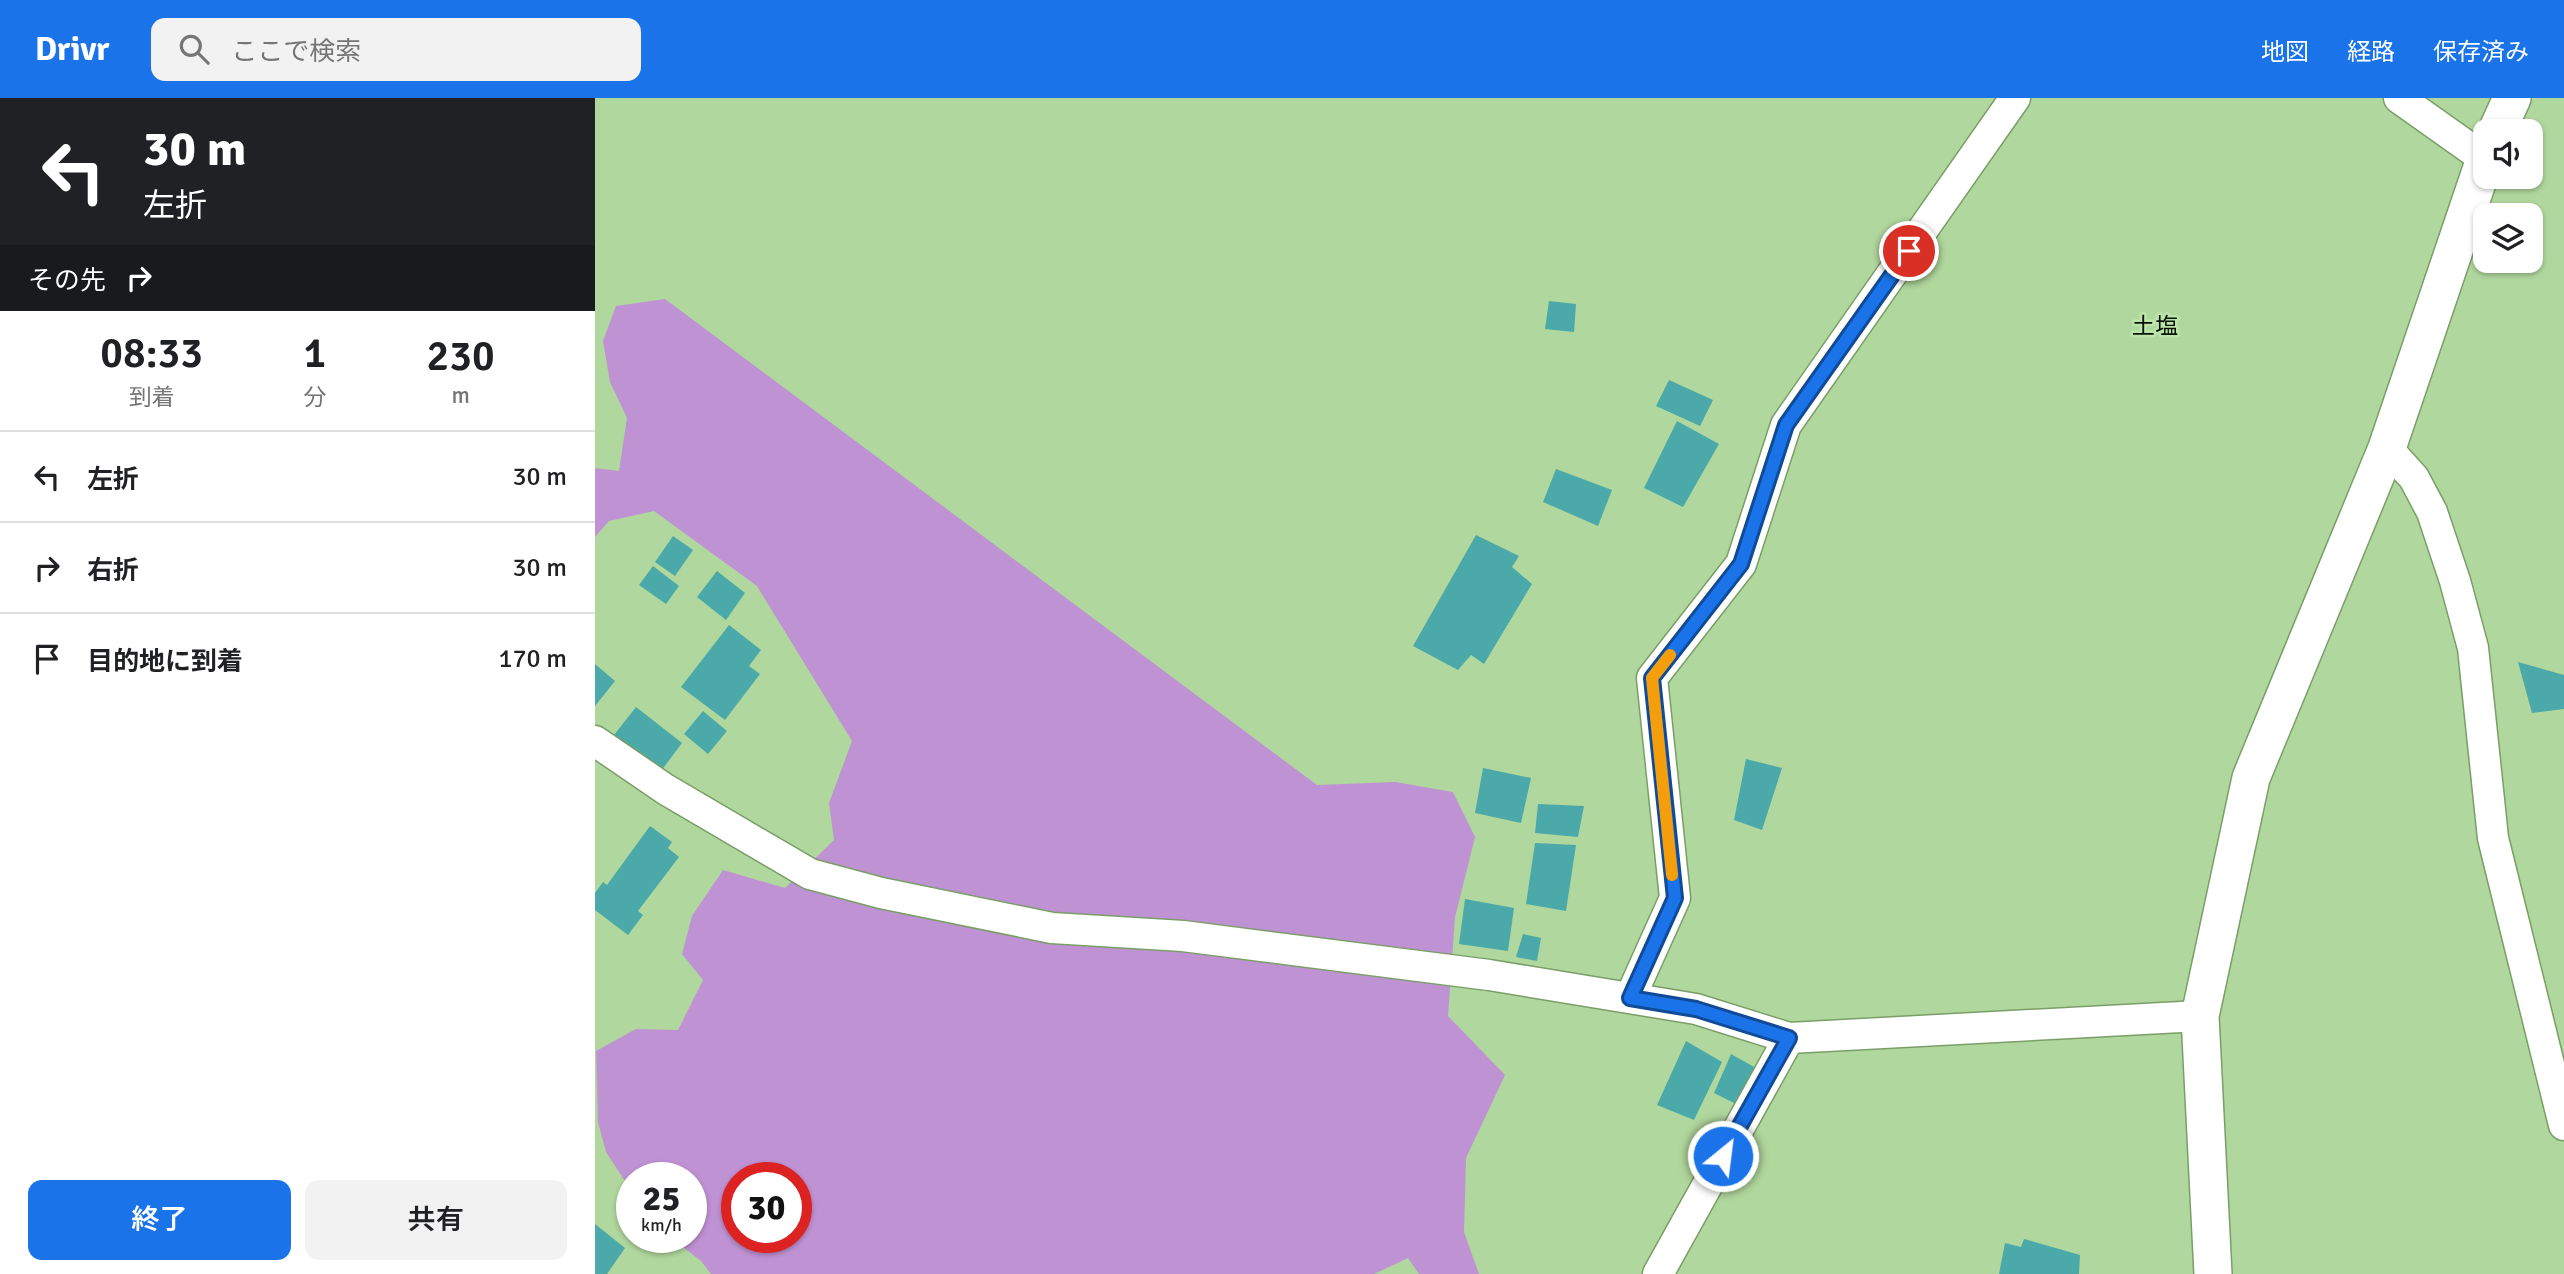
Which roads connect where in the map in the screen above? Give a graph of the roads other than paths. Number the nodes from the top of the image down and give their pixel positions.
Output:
1 (2015, 98) edge
2 (2399, 98) edge
3 (2512, 98) edge
4 (2502, 119) edge
5 (2473, 150) edge
6 (2475, 189) edge
7 (2387, 449) junction
8 (595, 741) edge
9 (1630, 998) junction
10 (2200, 1016) junction
11 (1789, 1038) junction
12 (2564, 1125) edge
13 (1658, 1274) edge
14 (2213, 1274) edge

1 - 9 street
2 - 5 street
3 - 4 street
6 - 7 street
7 - 10 street
7 - 12 street
8 - 9 street
9 - 11 street
10 - 11 street
10 - 14 street
11 - 13 street

